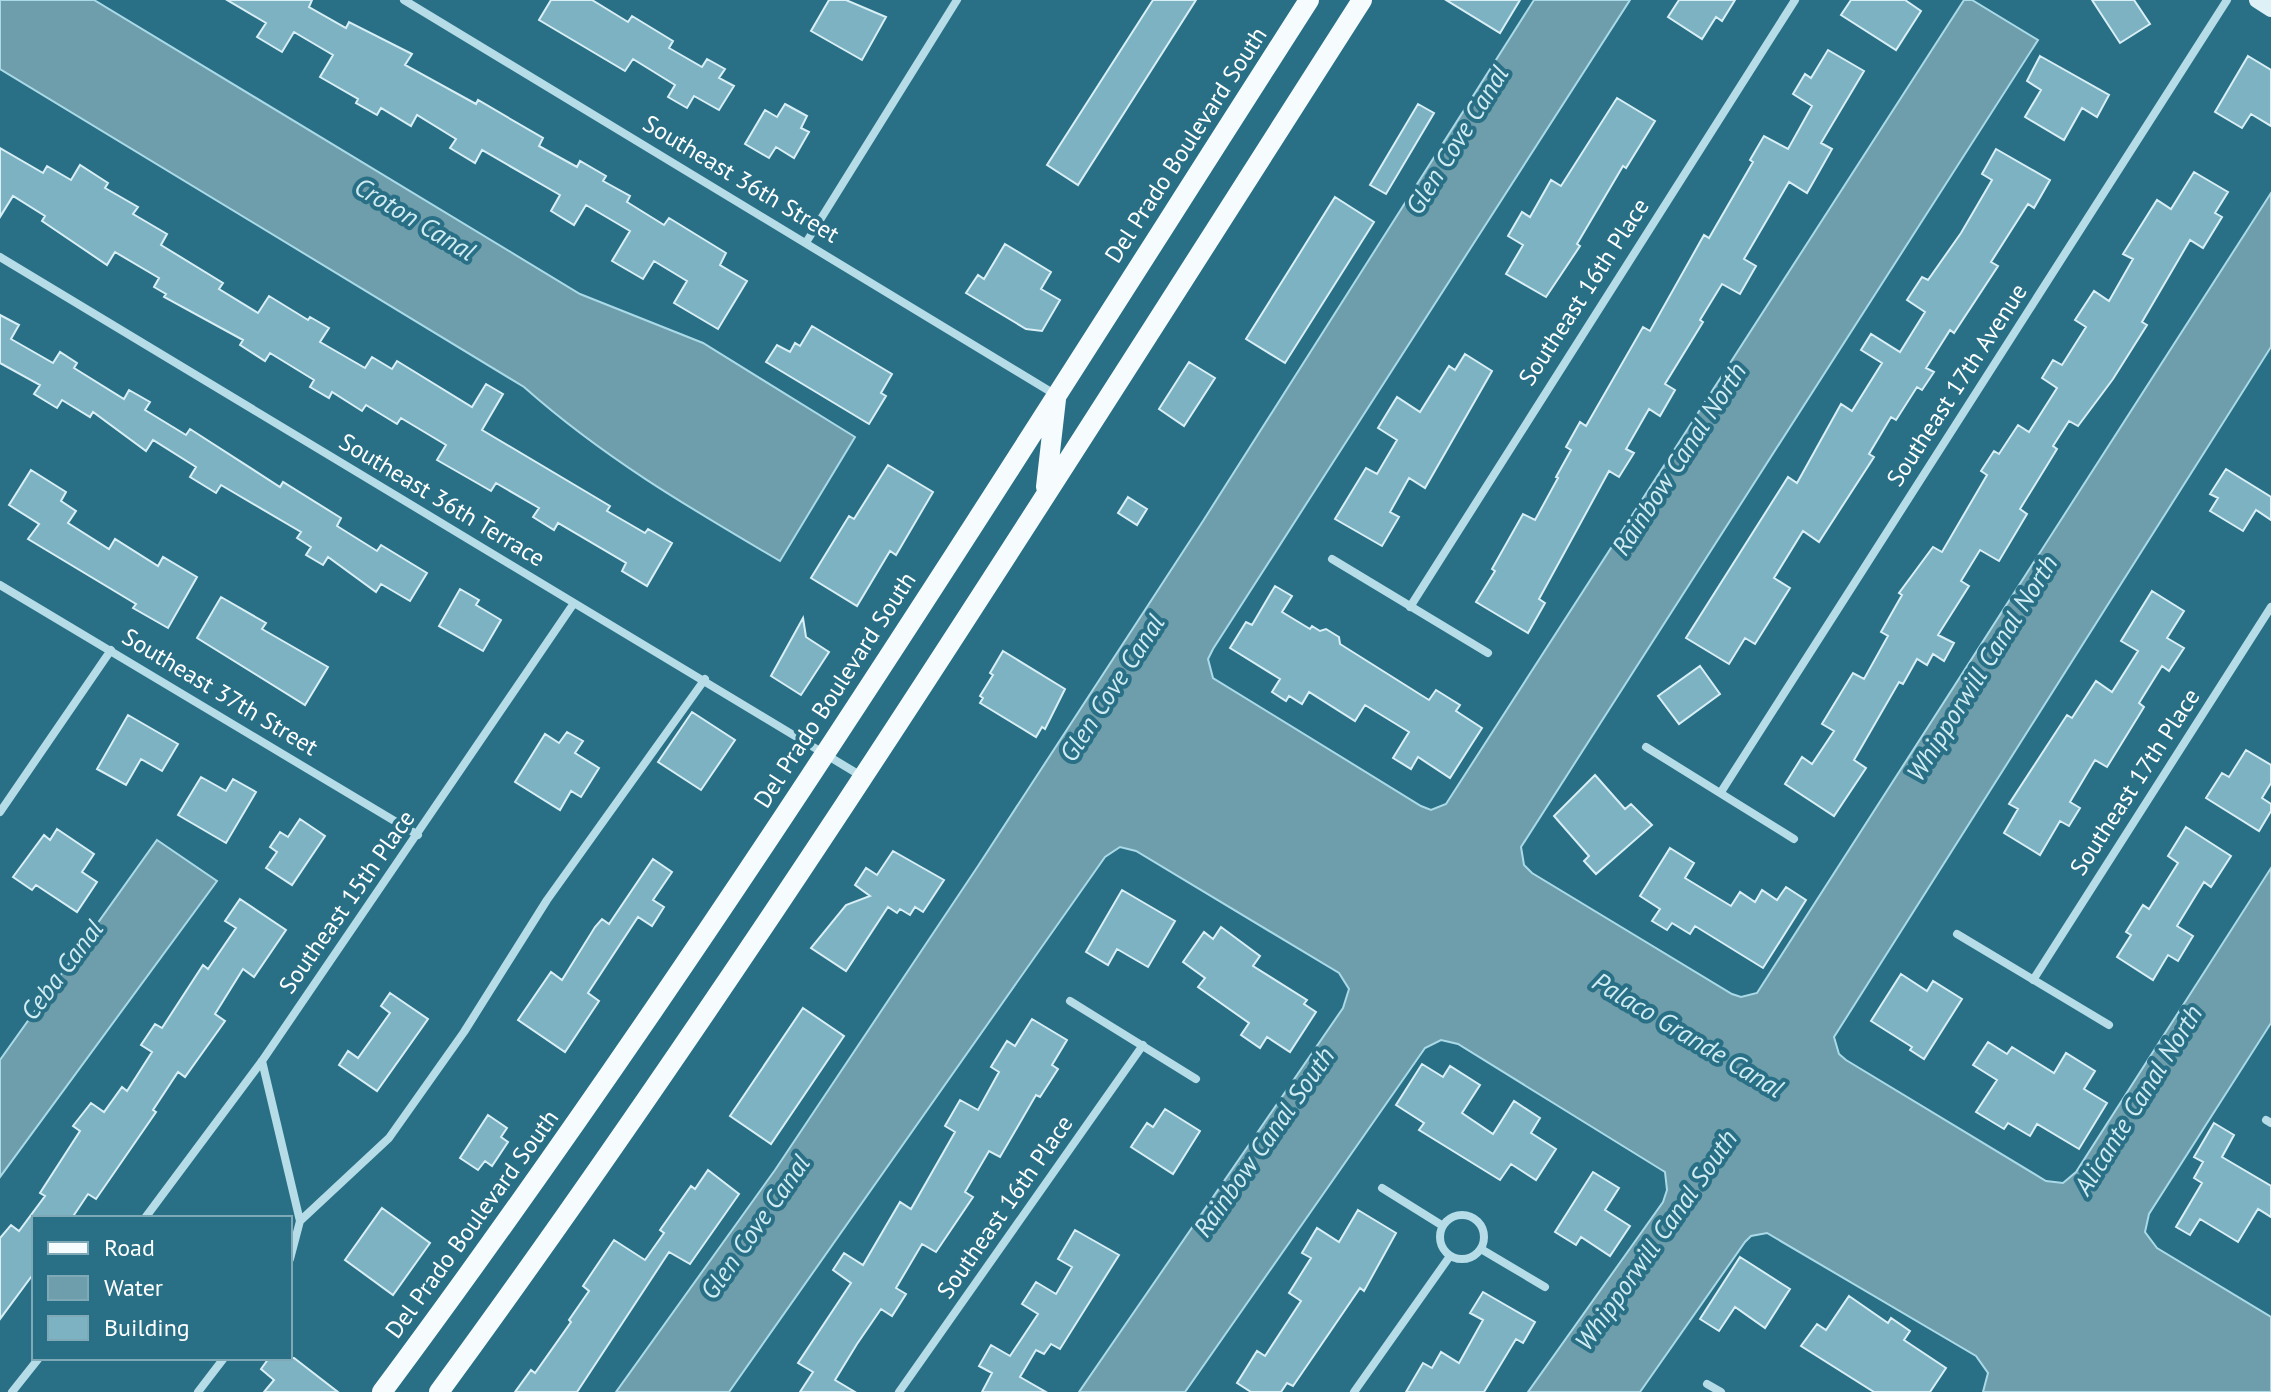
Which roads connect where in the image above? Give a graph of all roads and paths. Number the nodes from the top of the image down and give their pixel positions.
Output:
1 (404, 0) edge
2 (943, 0) edge
3 (1309, 0) edge
4 (1362, 0) edge
5 (1795, 0) edge
6 (2227, 0) edge
7 (2257, 0) edge
8 (955, 3) edge
9 (2271, 9) edge
10 (807, 241) junction
11 (0, 257) edge
12 (1056, 395) junction
13 (1045, 495) junction
14 (1332, 559) dead end
15 (0, 585) edge
16 (574, 603) junction
17 (1410, 607) junction
18 (2271, 607) edge
19 (111, 650) junction
20 (1488, 653) dead end
21 (705, 679) junction
22 (1646, 747) dead end
23 (826, 753) junction
24 (863, 777) junction
25 (1721, 792) junction
26 (0, 812) edge
27 (418, 835) junction
28 (1794, 839) dead end
29 (1957, 934) dead end
30 (2033, 980) junction
31 (1070, 1001) dead end
32 (2109, 1025) dead end
33 (1143, 1045) junction
34 (262, 1061) junction
35 (1196, 1079) dead end
36 (1382, 1188) dead end
37 (146, 1216) edge
38 (300, 1221) junction
39 (1443, 1226) junction
40 (1481, 1249) junction
41 (292, 1251) edge
42 (1450, 1256) junction
43 (1545, 1287) dead end
44 (37, 1360) edge
45 (222, 1360) edge
46 (1707, 1384) dead end
47 (12, 1392) edge
48 (198, 1392) edge
49 (382, 1392) edge
50 (439, 1392) edge
51 (899, 1392) edge
52 (1354, 1392) edge
53 (1721, 1392) edge

1 - 10 street, Southeast 36th Street
2 - 8 street
3 - 12 main road, Del Prado Boulevard South
4 - 13 main road
5 - 17 street, Southeast 16th Place
6 - 25 street, Southeast 17th Avenue
7 - 9 street
8 - 10 street
10 - 12 street, Southeast 36th Street
11 - 16 street, Southeast 36th Terrace
12 - 13 main road
12 - 23 main road, Del Prado Boulevard South
13 - 24 main road
14 - 17 street
15 - 19 street, Southeast 37th Street
16 - 21 street, Southeast 36th Terrace
16 - 27 street, Southeast 15th Place
17 - 20 street
18 - 30 street, Southeast 17th Place
19 - 26 street
19 - 27 street, Southeast 37th Street
21 - 23 street, Southeast 36th Terrace
21 - 38 street
22 - 25 street
23 - 24 street, Southeast 36th Terrace
23 - 49 main road, Del Prado Boulevard South
24 - 50 main road
25 - 28 street
27 - 34 street, Southeast 15th Place
29 - 30 street
30 - 32 street
31 - 33 street
33 - 35 street
33 - 51 street, Southeast 16th Place
34 - 37 street, Southeast 15th Place
34 - 38 street
36 - 39 street
38 - 41 street
39 - 40 street
39 - 42 street
40 - 42 street
40 - 43 street
42 - 52 street
44 - 47 street
45 - 48 street
46 - 53 street

